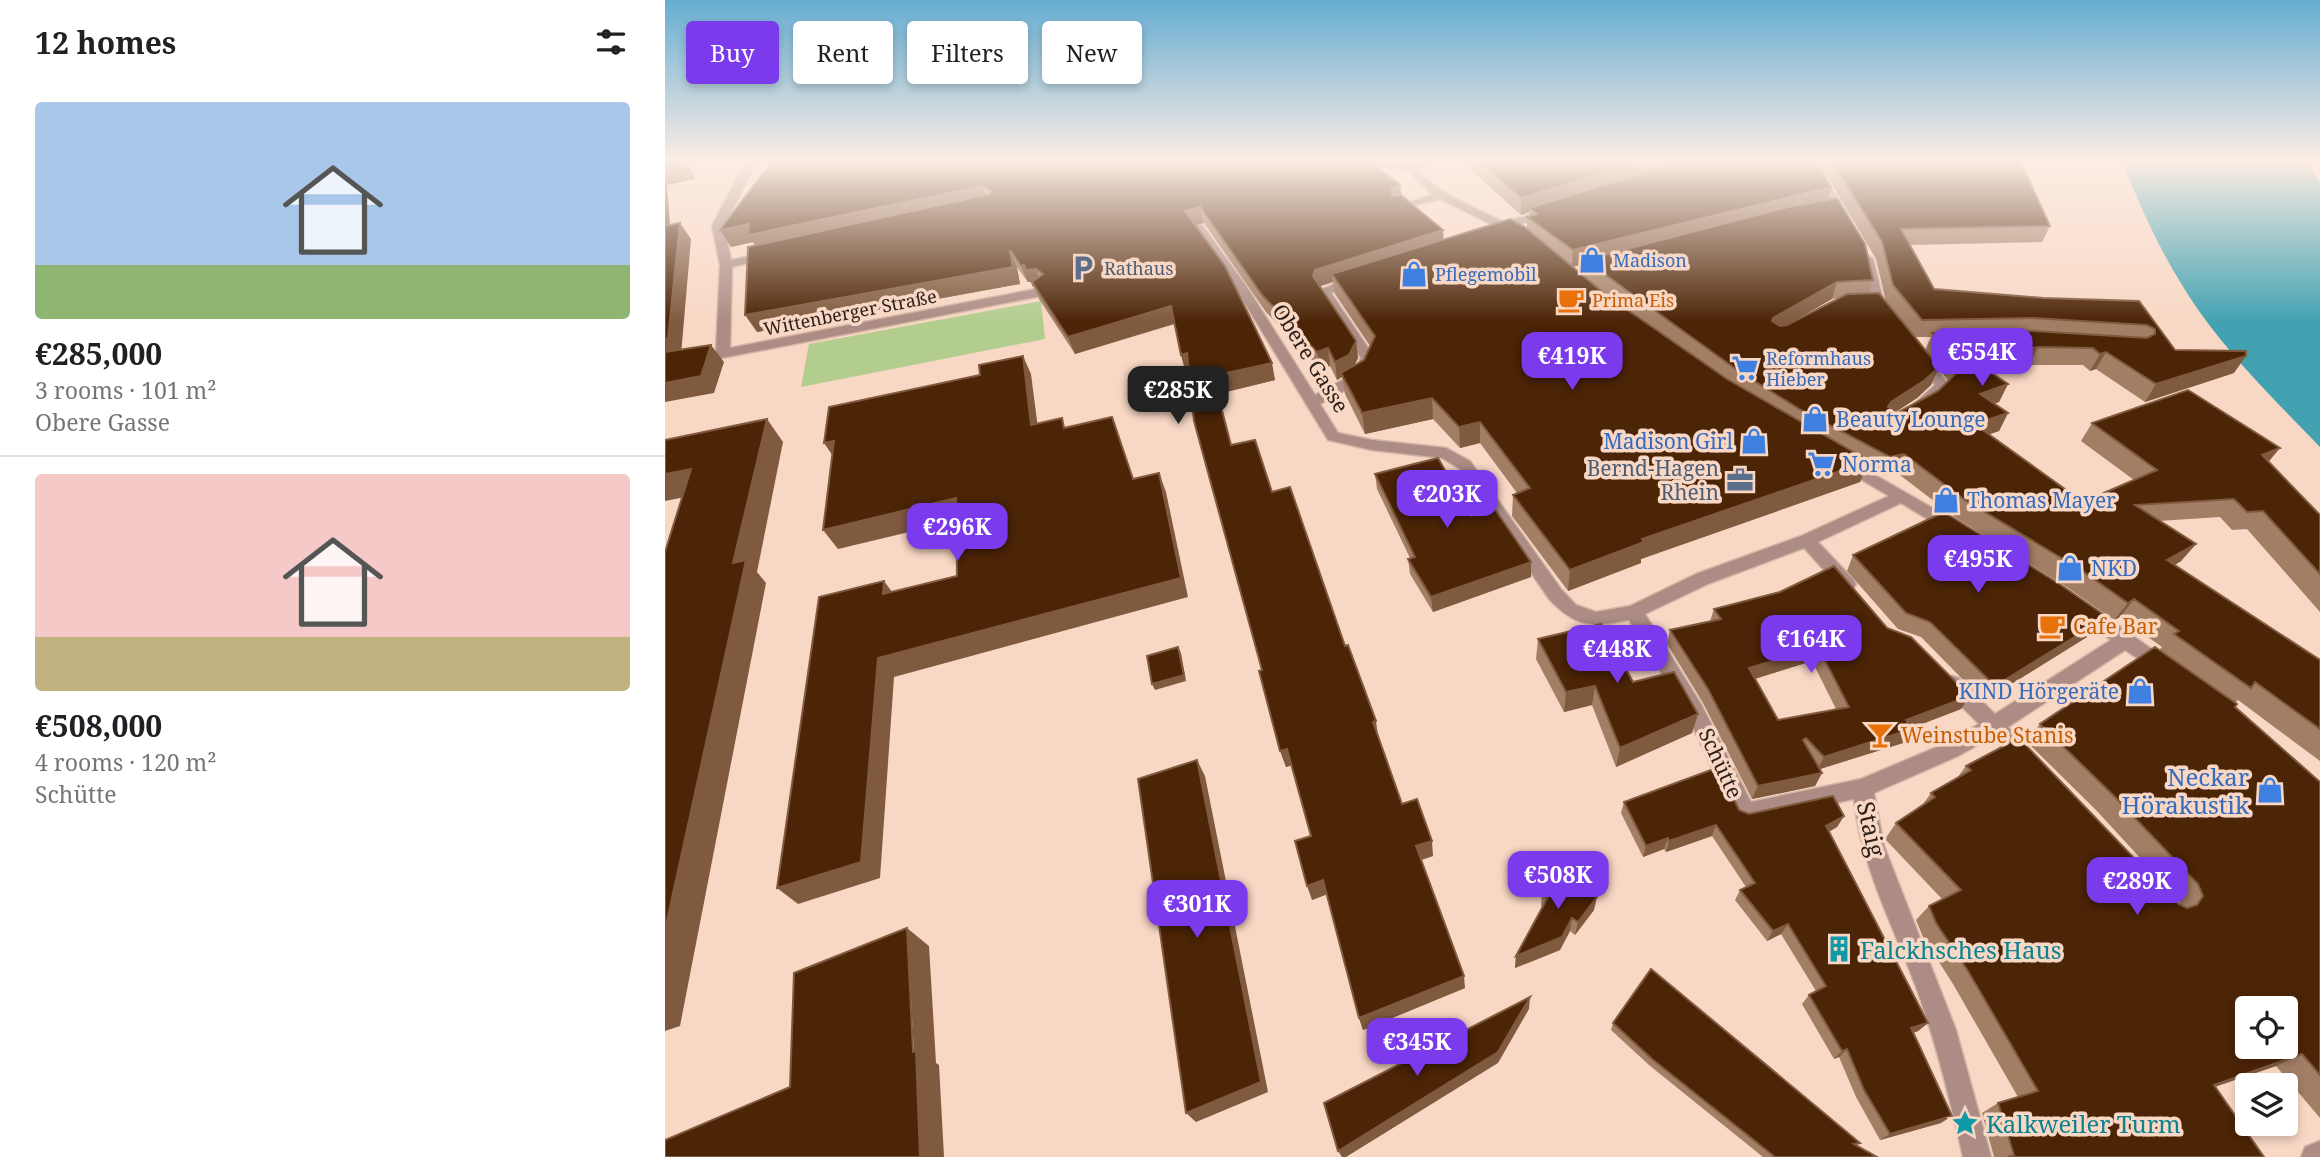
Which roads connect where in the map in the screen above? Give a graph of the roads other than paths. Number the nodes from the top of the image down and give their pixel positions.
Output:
1 (724, 214) edge
2 (1476, 214) edge
3 (1548, 214) edge
4 (1841, 214) edge
5 (1198, 227) edge
6 (1849, 228) edge
7 (1505, 231) junction
8 (1530, 242) edge
9 (1861, 249) edge
10 (779, 254) edge
11 (726, 265) junction
12 (1371, 274) edge
13 (1041, 292) edge
14 (1895, 324) edge
15 (1914, 350) edge
16 (723, 354) junction
17 (665, 365) edge
18 (1311, 403) junction
19 (1902, 417) edge
20 (1833, 456) edge
21 (1903, 496) junction
22 (1967, 536) edge
23 (1807, 540) junction
24 (1855, 594) edge
25 (2069, 601) edge
26 (1633, 612) junction
27 (2126, 640) junction
28 (1939, 671) edge
29 (2179, 678) edge
30 (1994, 726) junction
31 (2043, 776) edge
32 (1863, 788) junction
33 (2320, 1155) edge
34 (1977, 1157) edge
35 (2315, 1157) edge

1 - 11 street
2 - 7 street
3 - 7 street
4 - 6 street
5 - 18 street, Obere Gasse
7 - 8 street
9 - 14 street
10 - 11 street
11 - 16 street
12 - 18 street
13 - 16 street, Wittenberger Straße
15 - 19 street
16 - 17 street, Wittenberger Straße
18 - 26 street, Obere Gasse
20 - 21 street
21 - 22 street
21 - 23 street
23 - 24 street
23 - 26 street
25 - 27 street
26 - 32 street, Schütte
27 - 29 street
27 - 30 street, Staig
28 - 30 street
30 - 31 street
30 - 32 street, Staig
32 - 34 street, Staig
33 - 35 street

